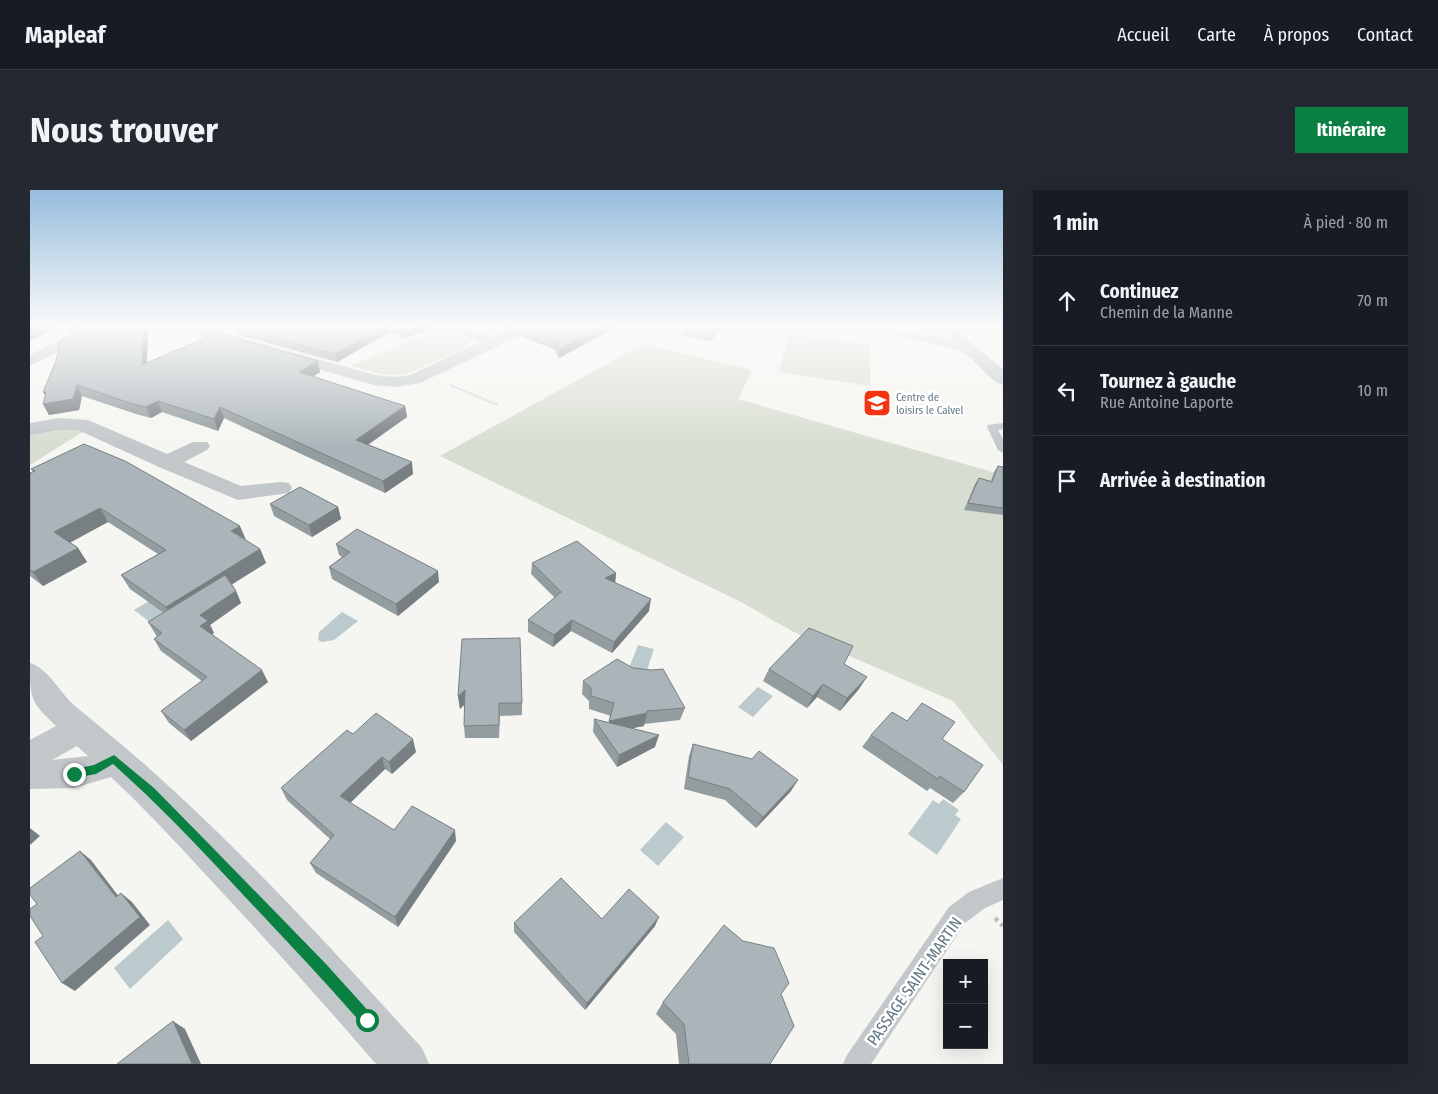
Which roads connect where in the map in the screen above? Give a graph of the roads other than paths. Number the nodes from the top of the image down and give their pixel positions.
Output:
1 (323, 366) edge
2 (442, 366) edge
3 (990, 366) edge
4 (1003, 380) edge
5 (1003, 426) edge
6 (30, 429) edge
7 (200, 446) dead end
8 (1003, 450) edge
9 (166, 463) junction
10 (281, 488) dead end
11 (30, 674) edge
12 (79, 729) junction
13 (30, 756) edge
14 (114, 759) junction
15 (30, 774) edge
16 (1003, 889) edge
17 (406, 1064) edge
18 (856, 1064) edge

1 - 2 street
3 - 4 street
5 - 8 lane
6 - 9 street
7 - 9 street
9 - 10 street
11 - 12 street
12 - 13 street
12 - 14 street
14 - 15 street
14 - 17 street
16 - 18 lane, PASSAGE SAINT-MARTIN

